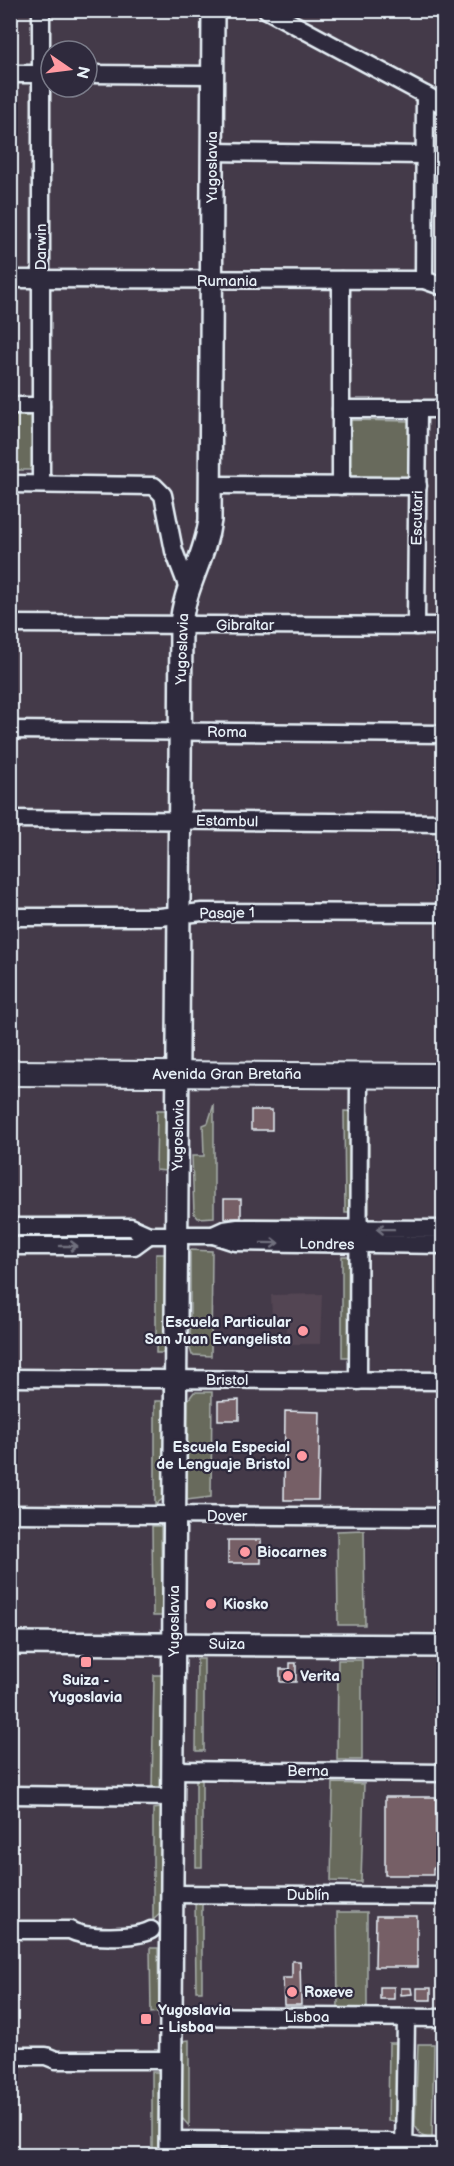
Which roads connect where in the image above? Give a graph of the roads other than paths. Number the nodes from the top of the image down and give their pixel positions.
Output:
1 (41, 10) edge
2 (213, 10) edge
3 (267, 10) edge
4 (43, 39) edge
5 (10, 74) edge
6 (39, 74) edge
7 (99, 74) edge
8 (212, 75) junction
9 (424, 94) junction
10 (45, 99) edge
11 (444, 105) edge
12 (212, 152) junction
13 (424, 155) junction
14 (10, 279) edge
15 (41, 280) junction
16 (342, 280) junction
17 (424, 280) junction
18 (211, 281) junction
19 (444, 287) edge
20 (10, 406) edge
21 (41, 406) junction
22 (341, 409) junction
23 (418, 409) junction
24 (444, 409) edge
25 (10, 484) edge
26 (41, 484) junction
27 (210, 485) junction
28 (341, 486) junction
29 (418, 486) junction
30 (188, 588) junction
31 (10, 624) edge
32 (181, 625) junction
33 (416, 626) junction
34 (444, 626) edge
35 (10, 730) edge
36 (180, 732) junction
37 (444, 734) edge
38 (10, 819) edge
39 (180, 820) junction
40 (444, 823) edge
41 (444, 913) edge
42 (179, 915) junction
43 (10, 917) edge
44 (10, 1073) edge
45 (178, 1074) junction
46 (359, 1075) junction
47 (444, 1076) edge
48 (10, 1227) edge
49 (444, 1229) edge
50 (149, 1235) junction
51 (177, 1235) junction
52 (358, 1236) junction
53 (444, 1245) edge
54 (10, 1246) edge
55 (10, 1378) edge
56 (176, 1380) junction
57 (358, 1381) junction
58 (444, 1381) edge
59 (10, 1514) edge
60 (174, 1516) junction
61 (444, 1517) edge
62 (10, 1642) edge
63 (173, 1643) junction
64 (444, 1646) edge
65 (173, 1770) junction
66 (444, 1773) edge
67 (10, 1795) edge
68 (173, 1797) junction
69 (172, 1894) junction
70 (444, 1896) edge
71 (10, 1930) edge
72 (162, 1930) junction
73 (171, 2016) junction
74 (406, 2018) junction
75 (444, 2018) edge
76 (10, 2056) edge
77 (56, 2060) junction
78 (171, 2060) junction
79 (10, 2065) edge
80 (444, 2147) edge
81 (170, 2148) edge
82 (404, 2150) edge

1 - 4 street, Darwin
2 - 8 street, Yugoslavia
3 - 9 street
5 - 6 street
7 - 8 street
8 - 12 street, Yugoslavia
9 - 11 street
9 - 13 street
10 - 15 street, Darwin
12 - 13 street
12 - 18 street, Yugoslavia
13 - 17 street
14 - 15 street, Rumania
15 - 18 street, Rumania
15 - 21 street, Darwin
16 - 17 street, Rumania
16 - 18 street, Rumania
16 - 22 street
17 - 19 street, Rumania
18 - 27 street, Yugoslavia
20 - 21 street
21 - 26 street, Darwin
22 - 23 street
22 - 28 street
23 - 24 street
23 - 29 street, Escutari
25 - 26 street
26 - 30 street
27 - 28 street
27 - 30 street, Yugoslavia
28 - 29 street
29 - 33 street, Escutari
30 - 32 street, Yugoslavia
31 - 32 street, Gibraltar
32 - 33 street, Gibraltar
32 - 36 street, Yugoslavia
33 - 34 street, Gibraltar
35 - 36 street, Roma
36 - 37 street, Roma
36 - 39 street, Yugoslavia
38 - 39 street, Estambul
39 - 40 street, Estambul
39 - 42 street, Yugoslavia
41 - 42 street, Pasaje 1
42 - 43 street, Pasaje 1
42 - 45 street, Yugoslavia
44 - 45 main road, Avenida Gran Bretaña
45 - 46 main road, Avenida Gran Bretaña
45 - 51 street, Yugoslavia
46 - 47 main road, Avenida Gran Bretaña
46 - 52 street
48 - 50 street, Londres
49 -> 52 street, Londres
50 - 51 street, Londres
54 -> 50 street, Londres
51 - 52 street, Londres
51 - 56 street, Yugoslavia
52 - 53 street, Londres
52 - 57 street
55 - 56 street, Bristol
56 - 57 street, Bristol
56 - 60 street, Yugoslavia
57 - 58 street, Bristol
59 - 60 street, Dover
60 - 61 street, Dover
60 - 63 street, Yugoslavia
62 - 63 street, Suiza
63 - 64 street, Suiza
63 - 65 street, Yugoslavia
65 - 66 street, Berna
65 - 68 street, Yugoslavia
67 - 68 street
68 - 69 street, Yugoslavia
69 - 70 street, Dublín
69 - 72 street, Yugoslavia
71 - 72 street
72 - 73 street, Yugoslavia
73 - 74 street, Lisboa
73 - 78 street, Yugoslavia
74 - 75 street, Lisboa
74 - 82 street
76 - 77 street
77 - 78 street
77 - 79 street
78 - 81 street, Yugoslavia
80 - 82 street
81 - 82 street

